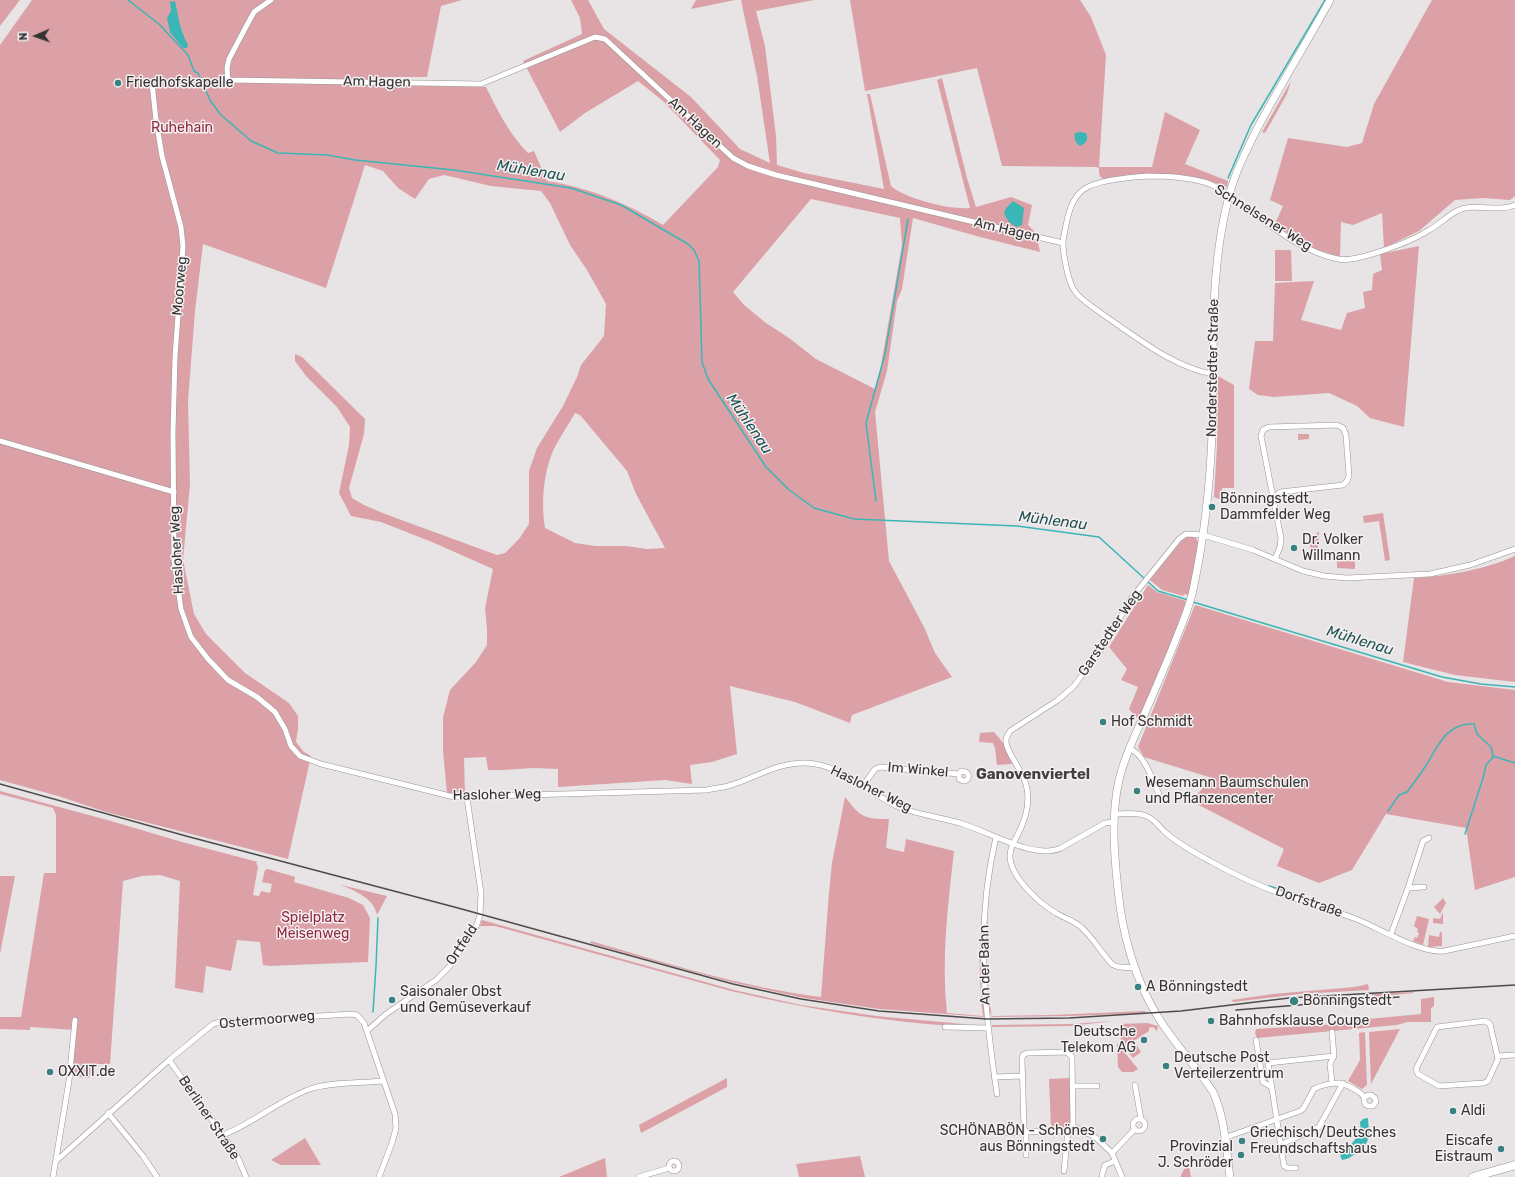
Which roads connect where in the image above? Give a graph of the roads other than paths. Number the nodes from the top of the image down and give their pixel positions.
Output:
1 (271, 0) edge
2 (1330, 0) edge
3 (152, 83) dead end
4 (1229, 195) junction
5 (1515, 205) edge
6 (1062, 243) junction
7 (1212, 374) junction
8 (0, 441) edge
9 (174, 492) junction
10 (1274, 500) junction
11 (1203, 535) junction
12 (1515, 549) edge
13 (1275, 559) junction
14 (1129, 748) junction
15 (959, 774) dead end
16 (863, 786) junction
17 (1159, 794) dead end
18 (467, 798) junction
19 (1115, 814) junction
20 (1115, 822) junction
21 (996, 837) junction
22 (1429, 838) dead end
23 (1013, 843) junction
24 (1424, 887) dead end
25 (1408, 888) junction
26 (1391, 934) junction
27 (1515, 936) edge
28 (1135, 968) junction
29 (75, 1020) dead end
30 (945, 1027) dead end
31 (988, 1028) junction
32 (367, 1031) junction
33 (1332, 1032) dead end
34 (1256, 1040) dead end
35 (1094, 1048) dead end
36 (1070, 1054) junction
37 (1515, 1055) edge
38 (1334, 1056) junction
39 (1497, 1056) junction
40 (169, 1060) junction
41 (1022, 1076) junction
42 (994, 1077) junction
43 (384, 1081) junction
44 (1332, 1083) junction
45 (1343, 1084) junction
46 (1135, 1085) dead end
47 (1072, 1086) junction
48 (1097, 1086) dead end
49 (1271, 1087) junction
50 (997, 1094) dead end
51 (1364, 1098) dead end
52 (108, 1113) junction
53 (1278, 1118) junction
54 (1142, 1119) junction
55 (1073, 1126) junction
56 (1135, 1129) junction
57 (1068, 1130) junction
58 (1026, 1132) junction
59 (1003, 1133) dead end
60 (223, 1134) junction
61 (1224, 1138) junction
62 (1282, 1144) junction
63 (1112, 1153) junction
64 (1026, 1155) dead end
65 (56, 1161) junction
66 (1115, 1161) junction
67 (1515, 1165) edge
68 (669, 1168) dead end
69 (1296, 1168) dead end
70 (1064, 1171) dead end
71 (1102, 1174) dead end
72 (53, 1177) edge
73 (157, 1177) edge
74 (246, 1177) edge
75 (379, 1177) edge
76 (639, 1177) edge
77 (1122, 1177) edge
78 (1230, 1177) edge
79 (1473, 1177) edge

1 - 6 street, Am Hagen
2 - 4 main road, Norderstedter Straße
3 - 9 street, Moorweg
4 - 5 street, Schnelsener Weg
4 - 6 street, Schnelsener Weg
4 - 7 main road, Norderstedter Straße
6 - 7 street
7 - 11 main road, Norderstedter Straße
8 - 9 street, Hasloher Weg
9 - 18 street, Hasloher Weg
10 - 10 street
10 - 13 street
11 - 13 street
11 - 14 main road, Norderstedter Straße
11 - 23 street, Garstedter Weg
12 - 13 street
14 - 17 street
14 - 19 main road, Norderstedter Straße
15 - 16 street, Im Winkel
16 - 18 street, Hasloher Weg
16 - 21 street, Hasloher Weg
18 - 32 street, Ortfeld
19 - 20 main road, Norderstedter Straße
19 - 26 street, Dorfstraße
20 - 23 street, Hasloher Weg
20 - 28 main road, Norderstedter Straße
21 - 23 street, Hasloher Weg
21 - 31 street, An der Bahn
22 - 25 street
23 - 28 street, Garstedter Weg
24 - 25 street
25 - 26 street
26 - 27 street, Dorfstraße
28 - 61 main road, Norderstedter Straße
29 - 65 street
30 - 31 street
31 - 42 street, An der Bahn
32 - 40 street, Ostermoorweg
32 - 43 street, Ostermoorweg
33 - 38 street
34 - 49 street
35 - 36 street
36 - 41 street
36 - 47 street
37 - 39 street
38 - 44 street
38 - 49 street
39 - 39 street
40 - 52 street, Ostermoorweg
40 - 60 street, Berliner Straße
41 - 42 street
41 - 58 street
42 - 50 street, An der Bahn
43 - 60 street
43 - 75 street, Ostermoorweg
44 - 45 street
44 - 53 street
45 - 51 street
45 - 62 street
46 - 54 street
47 - 48 street
47 - 55 street
49 - 53 street
52 - 65 street, Ostermoorweg
52 - 73 street
53 - 61 street
53 - 62 street
54 - 56 street
54 - 56 street
55 - 57 street
55 - 63 street
56 - 63 street
57 - 58 street
57 - 70 street
58 - 59 street
58 - 64 street
60 - 74 street, Berliner Straße
61 - 78 main road, Norderstedter Straße
62 - 69 street
63 - 66 street
65 - 72 street
66 - 71 street
66 - 77 street
67 - 79 main road
68 - 76 street

